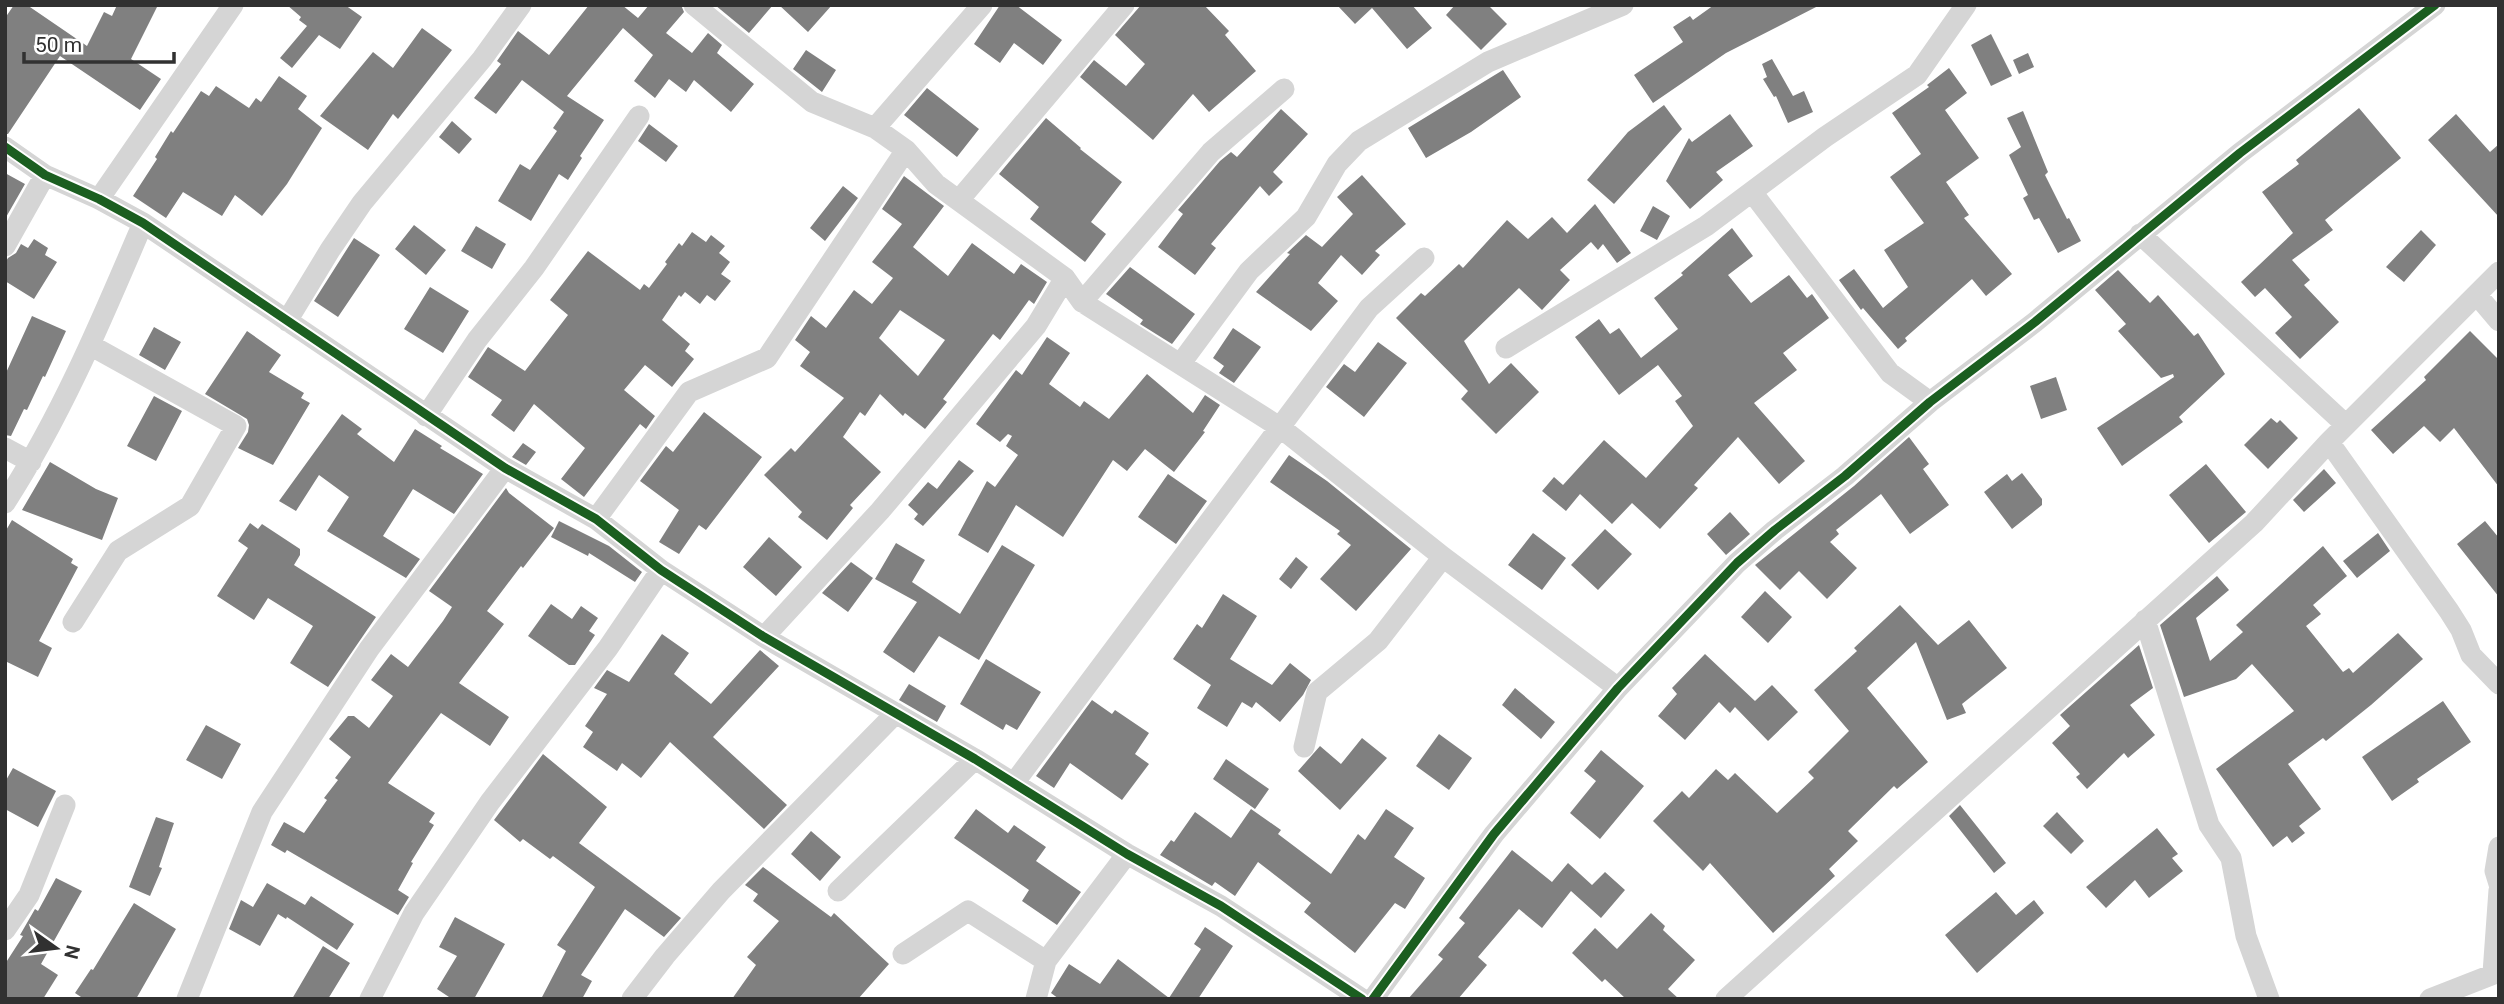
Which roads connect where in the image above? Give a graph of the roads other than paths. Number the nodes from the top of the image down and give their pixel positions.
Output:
1 (233, 5) edge
2 (521, 5) edge
3 (694, 5) edge
4 (982, 5) edge
5 (1124, 5) edge
6 (1966, 5) edge
7 (2435, 5) edge
8 (1617, 6) edge
9 (1284, 89) dead end
10 (639, 116) dead end
11 (874, 128) junction
12 (5, 147) edge
13 (906, 150) junction
14 (45, 175) junction
15 (1752, 192) junction
16 (99, 199) junction
17 (959, 200) junction
18 (143, 223) junction
19 (2140, 234) junction
20 (5, 246) edge
21 (1423, 258) dead end
22 (2499, 272) edge
23 (1065, 278) junction
24 (2477, 295) junction
25 (1082, 302) junction
26 (287, 321) junction
27 (2499, 321) edge
28 (90, 345) junction
29 (1506, 348) dead end
30 (1181, 363) junction
31 (1930, 402) junction
32 (426, 416) junction
33 (2346, 425) junction
34 (1281, 428) junction
35 (2329, 442) junction
36 (5, 448) edge
37 (31, 462) junction
38 (505, 468) junction
39 (5, 503) edge
40 (596, 519) junction
41 (1443, 556) junction
42 (661, 570) junction
43 (2145, 620) junction
44 (73, 622) dead end
45 (764, 637) junction
46 (2499, 684) edge
47 (1618, 688) junction
48 (896, 713) junction
49 (1304, 747) dead end
50 (975, 759) junction
51 (1014, 783) junction
52 (65, 805) dead end
53 (2499, 847) edge
54 (1127, 854) junction
55 (2499, 884) edge
56 (2499, 890) edge
57 (838, 891) dead end
58 (5, 930) edge
59 (903, 954) dead end
60 (1046, 961) junction
61 (2496, 973) edge
62 (187, 999) edge
63 (370, 999) edge
64 (632, 999) edge
65 (1036, 999) edge
66 (1362, 999) edge
67 (1373, 999) edge
68 (1726, 999) edge
69 (2269, 999) edge
70 (2430, 999) edge

1 - 16 street
2 - 26 street
3 - 11 street
4 - 11 street
5 - 17 street
6 - 15 street
7 - 19 street
8 - 30 street
9 - 25 street
10 - 32 street
11 - 13 street
12 - 14 street
13 - 17 street
13 - 40 street
14 - 16 street
14 - 20 street
15 - 29 street
15 - 31 street
16 - 18 street
17 - 23 street
18 - 26 street
18 - 28 street
19 - 31 street
19 - 33 street
21 - 34 street
22 - 24 street
23 - 25 street
23 - 45 street
24 - 27 street
24 - 33 street
25 - 30 street
26 - 32 street
28 - 37 street
28 - 44 street
30 - 34 street
31 - 47 street
32 - 38 street
33 - 35 street
34 - 41 street
34 - 51 street
35 - 43 street
35 - 46 street
36 - 37 street
37 - 39 street
38 - 40 street
38 - 62 street
40 - 42 street
41 - 47 street
41 - 49 street
42 - 45 street
42 - 63 street
43 - 68 street
43 - 69 street
45 - 48 street
47 - 67 street
48 - 50 street
48 - 64 street
50 - 51 street
50 - 57 street
51 - 54 street
52 - 58 street
53 - 55 street
54 - 60 street
54 - 66 street
56 - 61 street
59 - 60 street
60 - 65 street
61 - 70 street

